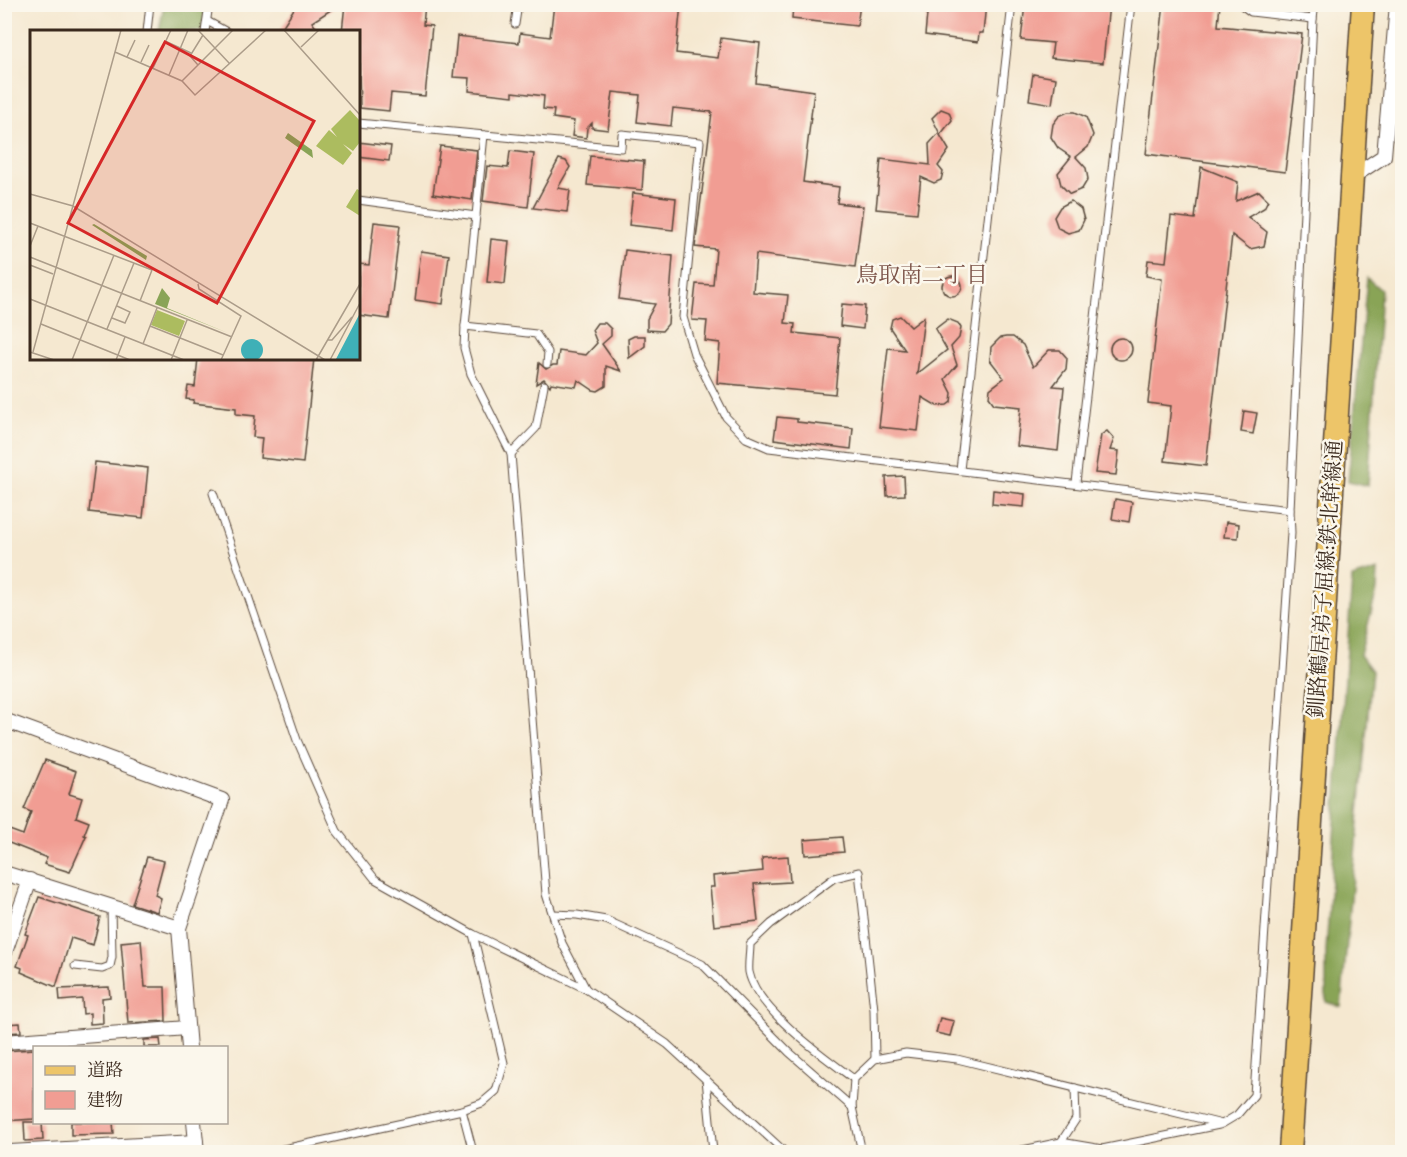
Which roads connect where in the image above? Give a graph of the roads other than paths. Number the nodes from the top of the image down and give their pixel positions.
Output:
1 (150, 4) edge
2 (209, 4) edge
3 (518, 4) edge
4 (1012, 4) edge
5 (1131, 4) edge
6 (1240, 4) edge
7 (1315, 4) edge
8 (1363, 4) edge
9 (1397, 4) edge
10 (1313, 20) junction
11 (207, 21) junction
12 (515, 24) dead end
13 (147, 30) edge
14 (205, 30) edge
15 (223, 30) edge
16 (360, 123) edge
17 (484, 135) junction
18 (1352, 177) junction
19 (360, 200) edge
20 (476, 216) junction
21 (465, 326) junction
22 (547, 364) dead end
23 (544, 385) dead end
24 (511, 454) junction
25 (960, 470) junction
26 (1076, 483) junction
27 (213, 493) dead end
28 (1290, 510) junction
29 (4, 720) edge
30 (4, 873) edge
31 (30, 880) junction
32 (111, 906) junction
33 (553, 914) junction
34 (179, 928) junction
35 (473, 934) junction
36 (4, 955) edge
37 (75, 966) dead end
38 (586, 989) junction
39 (187, 1028) junction
40 (4, 1042) edge
41 (189, 1046) edge
42 (875, 1059) junction
43 (854, 1078) junction
44 (706, 1079) junction
45 (1075, 1088) junction
46 (852, 1107) junction
47 (462, 1110) junction
48 (194, 1124) edge
49 (1222, 1124) junction
50 (1061, 1142) junction
51 (196, 1147) edge
52 (10, 1152) edge
53 (270, 1152) edge
54 (473, 1152) edge
55 (713, 1152) edge
56 (785, 1152) edge
57 (862, 1152) edge
58 (1013, 1152) edge
59 (1290, 1152) edge

1 - 13 lane
2 - 11 lane
3 - 12 lane
4 - 25 lane
5 - 26 lane
6 - 10 lane
7 - 10 lane
8 - 18 main road, 釧路鶴居弟子屈線:鉄北幹線通
9 - 18 street
10 - 28 lane
11 - 14 lane
11 - 15 lane
16 - 17 lane
17 - 20 lane
17 - 25 lane
18 - 59 main road, 釧路鶴居弟子屈線:鉄北幹線通
19 - 20 lane
20 - 21 lane
21 - 22 lane
21 - 24 lane
23 - 24 lane
24 - 33 lane
25 - 26 lane
26 - 28 lane
27 - 35 lane
28 - 49 lane
29 - 34 street
30 - 31 street
31 - 32 street
31 - 36 street
32 - 34 street
32 - 37 lane
33 - 38 lane
33 - 46 lane
34 - 39 street
35 - 38 lane
35 - 47 lane
38 - 44 lane
39 - 40 street
39 - 41 street
42 - 43 lane
42 - 43 lane
42 - 45 lane
43 - 46 lane
44 - 55 lane
44 - 56 lane
45 - 49 lane
45 - 50 lane
46 - 57 lane
47 - 53 lane
47 - 54 lane
48 - 51 street
49 - 50 lane
50 - 58 lane
51 - 52 street

